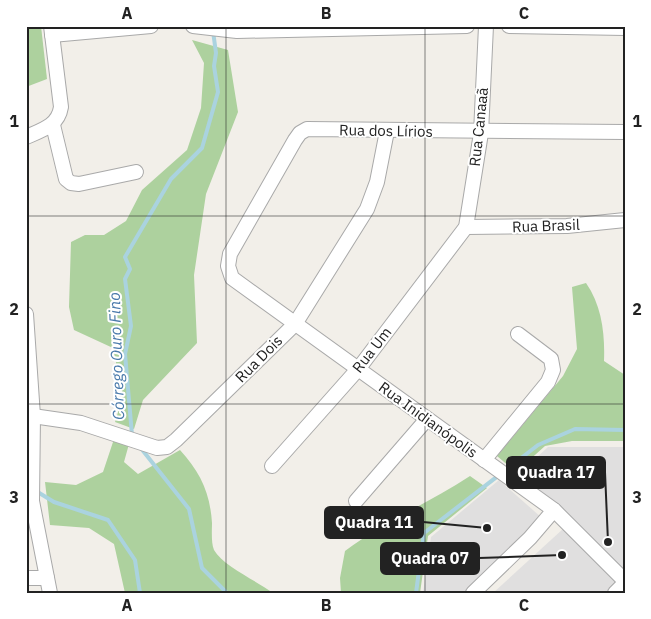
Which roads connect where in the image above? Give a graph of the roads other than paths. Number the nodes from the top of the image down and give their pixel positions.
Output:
1 (151, 26) edge
2 (193, 26) edge
3 (467, 26) edge
4 (486, 26) edge
5 (509, 26) edge
6 (201, 27) edge
7 (625, 28) edge
8 (52, 30) edge
9 (53, 125) junction
10 (386, 131) junction
11 (625, 132) edge
12 (481, 133) junction
13 (26, 137) edge
14 (136, 172) dead end
15 (625, 220) edge
16 (466, 227) junction
17 (228, 266) joint
18 (26, 314) edge
19 (295, 324) junction
20 (518, 334) dead end
21 (359, 368) junction
22 (30, 416) edge
23 (426, 419) junction
24 (484, 460) junction
25 (272, 466) dead end
26 (356, 501) dead end
27 (554, 510) junction
28 (26, 578) edge
29 (46, 578) junction
30 (625, 582) edge
31 (50, 593) edge
32 (473, 593) edge
33 (615, 593) edge

1 - 8 street
2 - 6 street
3 - 6 street
4 - 12 street, Rua Canaaã
5 - 7 street
8 - 9 street
9 - 13 street
9 - 14 street
10 - 12 street, Rua dos Lírios
10 - 17 street, Rua dos Lírios
10 - 19 street, Rua Dois
11 - 12 street, Rua dos Lírios
12 - 16 street, Rua Canaaã
15 - 16 street, Rua Brasil
16 - 21 street, Rua Um
17 - 19 street, Rua Inidianópolis
18 - 22 street
19 - 21 street, Rua Inidianópolis
19 - 22 street, Rua Dois
20 - 24 street
21 - 23 street, Rua Inidianópolis
21 - 25 street, Rua Um
22 - 29 street
23 - 24 street, Rua Inidianópolis
23 - 26 street
24 - 27 street, Rua Inidianópolis
27 - 30 street, Rua Inidianópolis
27 - 32 street
28 - 29 street
29 - 31 street
30 - 33 street

